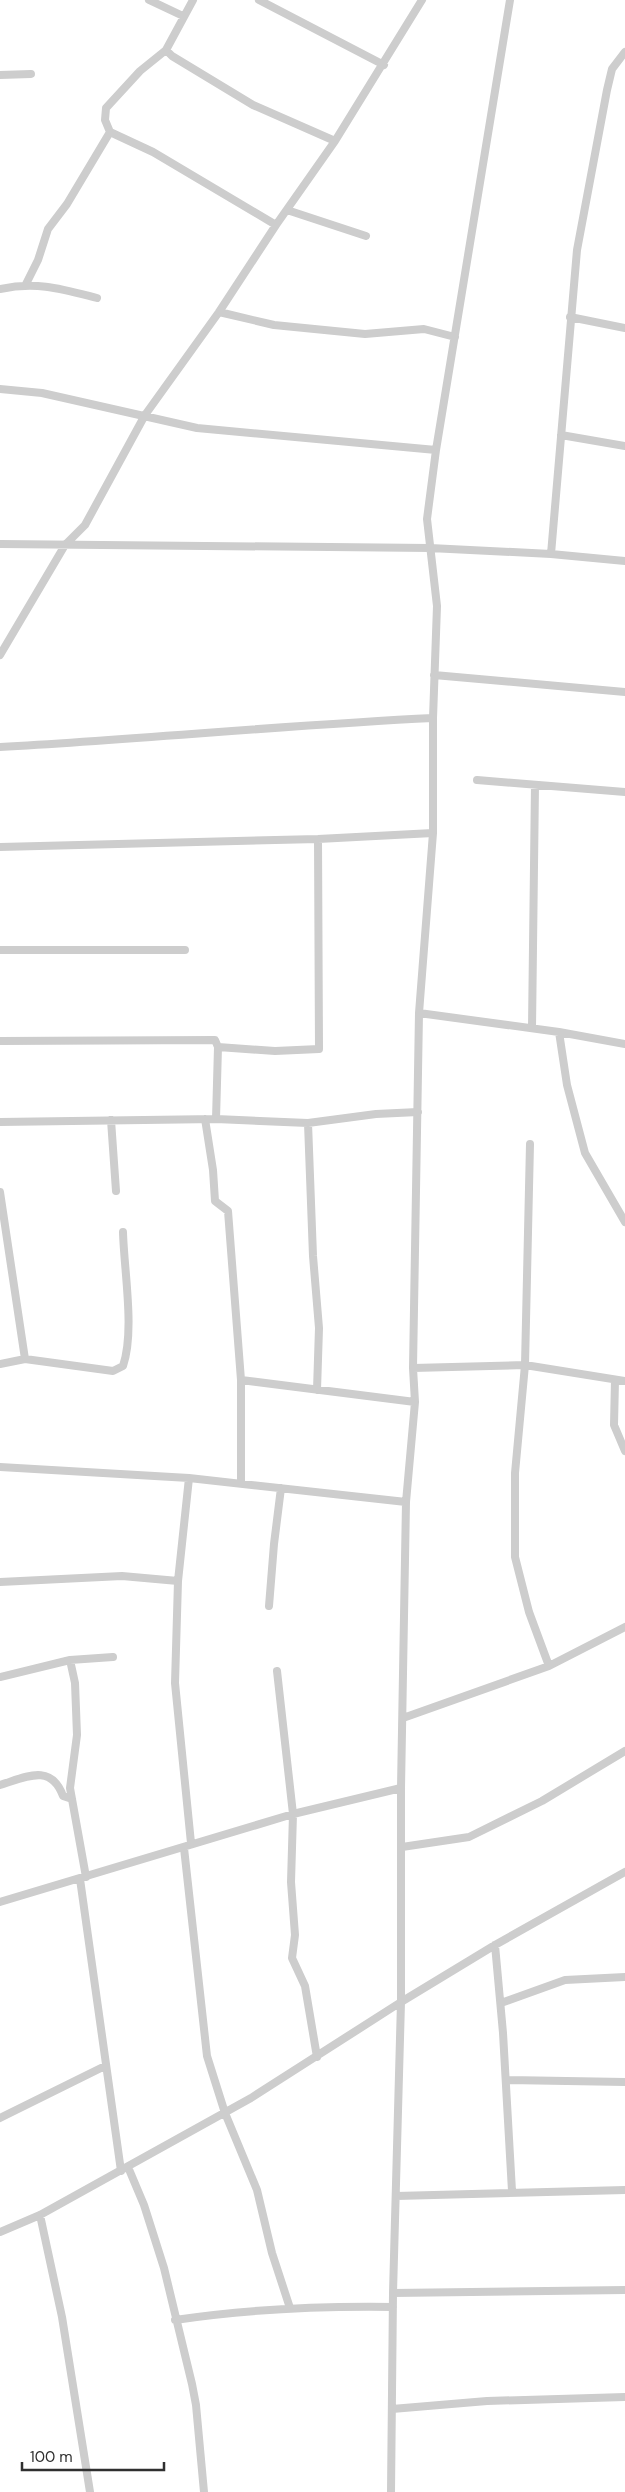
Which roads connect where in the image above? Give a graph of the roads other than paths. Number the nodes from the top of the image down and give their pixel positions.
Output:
1 (149, 0) edge
2 (193, 0) edge
3 (259, 0) edge
4 (422, 0) edge
5 (510, 0) edge
6 (183, 16) junction
7 (166, 50) junction
8 (625, 52) edge
9 (384, 65) junction
10 (31, 74) dead end
11 (0, 75) edge
12 (110, 132) junction
13 (335, 141) junction
14 (287, 210) junction
15 (276, 225) junction
16 (366, 236) dead end
17 (26, 284) junction
18 (0, 289) edge
19 (97, 298) dead end
20 (219, 312) junction
21 (570, 317) junction
22 (625, 328) edge
23 (456, 337) junction
24 (0, 389) edge
25 (145, 415) junction
26 (562, 436) junction
27 (625, 446) edge
28 (436, 450) junction
29 (0, 544) edge
30 (65, 545) junction
31 (430, 548) junction
32 (551, 554) junction
33 (625, 561) edge
34 (0, 655) edge
35 (434, 675) junction
36 (625, 692) edge
37 (433, 718) junction
38 (0, 747) edge
39 (477, 780) dead end
40 (535, 785) junction
41 (625, 792) edge
42 (433, 833) junction
43 (318, 840) junction
44 (0, 847) edge
45 (0, 950) edge
46 (185, 950) dead end
47 (419, 1013) junction
48 (532, 1028) junction
49 (559, 1032) junction
50 (0, 1041) edge
51 (625, 1044) edge
52 (218, 1047) junction
53 (418, 1112) junction
54 (205, 1119) junction
55 (216, 1119) junction
56 (111, 1120) junction
57 (0, 1122) edge
58 (308, 1123) junction
59 (530, 1144) dead end
60 (116, 1191) dead end
61 (0, 1192) edge
62 (625, 1222) edge
63 (123, 1232) dead end
64 (25, 1359) junction
65 (0, 1364) edge
66 (525, 1365) junction
67 (413, 1368) junction
68 (241, 1380) junction
69 (615, 1380) junction
70 (625, 1381) edge
71 (317, 1390) junction
72 (415, 1402) junction
73 (625, 1451) edge
74 (0, 1467) edge
75 (189, 1478) junction
76 (241, 1483) junction
77 (281, 1488) junction
78 (406, 1502) junction
79 (178, 1581) junction
80 (0, 1582) edge
81 (269, 1606) dead end
82 (625, 1626) edge
83 (112, 1657) dead end
84 (70, 1660) junction
85 (549, 1666) junction
86 (277, 1671) dead end
87 (0, 1677) edge
88 (403, 1718) junction
89 (625, 1751) edge
90 (0, 1785) edge
91 (401, 1788) junction
92 (72, 1799) junction
93 (293, 1814) junction
94 (187, 1846) junction
95 (402, 1847) junction
96 (625, 1872) edge
97 (83, 1878) junction
98 (0, 1902) edge
99 (495, 1945) junction
100 (625, 1977) edge
101 (401, 2002) junction
102 (500, 2002) junction
103 (317, 2057) junction
104 (105, 2066) junction
105 (506, 2080) junction
106 (625, 2082) edge
107 (225, 2113) junction
108 (0, 2118) edge
109 (125, 2169) junction
110 (625, 2190) edge
111 (512, 2191) junction
112 (396, 2196) junction
113 (40, 2215) junction
114 (0, 2232) edge
115 (625, 2290) edge
116 (393, 2294) junction
117 (393, 2307) junction
118 (290, 2308) junction
119 (175, 2320) junction
120 (625, 2397) edge
121 (392, 2409) junction
122 (90, 2492) edge
123 (204, 2492) edge
124 (391, 2492) edge

1 - 6 street
2 - 6 street
3 - 9 street
4 - 9 street
5 - 23 street
6 - 7 street
7 - 12 street
7 - 13 street
8 - 21 street
9 - 13 street
10 - 11 street
12 - 15 street
12 - 17 street
13 - 14 street
14 - 15 street
14 - 16 street
15 - 20 street
17 - 18 street
17 - 19 street
20 - 23 street
20 - 25 street
21 - 22 street
21 - 26 street
23 - 28 street
24 - 25 street
25 - 28 street
25 - 30 street
26 - 27 street
26 - 32 street
28 - 31 street
29 - 30 street
30 - 31 street
30 - 34 street
31 - 32 street
31 - 35 street
32 - 33 street
35 - 36 street
35 - 37 street
37 - 38 street
37 - 42 street
39 - 40 street
40 - 41 street
40 - 48 street
42 - 43 street
42 - 47 street
43 - 44 street
43 - 52 street
45 - 46 street
47 - 48 street
47 - 53 street
48 - 49 street
49 - 51 street
49 - 62 street
50 - 52 street
52 - 55 street
53 - 58 street
53 - 67 street
54 - 55 street
54 - 56 street
54 - 68 street
55 - 58 street
56 - 57 street
56 - 60 street
58 - 71 street
59 - 66 street
61 - 64 street
63 - 64 street
64 - 65 street
66 - 67 street
66 - 69 street
66 - 85 street
67 - 72 street
68 - 71 street
68 - 76 street
69 - 70 street
69 - 73 street
71 - 72 street
72 - 78 street
74 - 75 street
75 - 76 street
75 - 79 street
76 - 77 street
77 - 78 street
77 - 81 street
78 - 88 street
79 - 80 street
79 - 94 street
82 - 85 street
83 - 84 street
84 - 87 street
84 - 92 street
85 - 88 street
86 - 93 street
88 - 91 street
89 - 95 street
90 - 92 street
91 - 93 street
91 - 95 street
92 - 97 street
93 - 94 street
93 - 103 street
94 - 97 street
94 - 107 street
95 - 101 street
96 - 99 street
97 - 98 street
97 - 104 street
99 - 101 street
99 - 102 street
100 - 102 street
101 - 103 street
101 - 112 street
102 - 105 street
103 - 107 street
104 - 108 street
104 - 109 street
105 - 106 street
105 - 111 street
107 - 109 street
107 - 118 street
109 - 113 street
109 - 119 street
110 - 111 street
111 - 112 street
112 - 116 street
113 - 114 street
113 - 122 street
115 - 116 street
116 - 117 street
117 - 118 street
117 - 121 street
118 - 119 street
119 - 123 street
120 - 121 street
121 - 124 street

